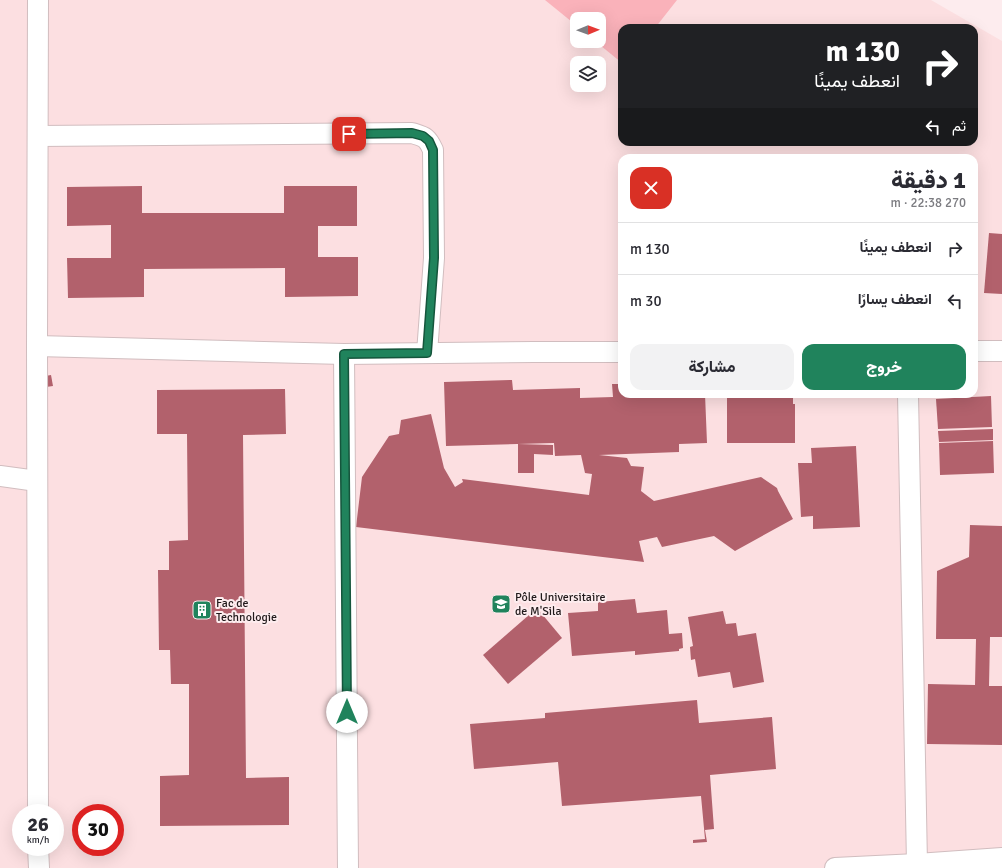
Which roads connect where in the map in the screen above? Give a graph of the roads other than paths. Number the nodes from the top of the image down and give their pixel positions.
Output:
1 (38, 0) edge
2 (38, 136) junction
3 (37, 346) junction
4 (978, 351) edge
5 (1002, 351) edge
6 (618, 352) edge
7 (427, 353) junction
8 (344, 354) junction
9 (908, 398) edge
10 (0, 476) edge
11 (37, 481) junction
12 (38, 804) edge
13 (38, 856) edge
14 (1002, 858) edge
15 (917, 864) junction
16 (38, 868) edge
17 (348, 868) edge
18 (835, 868) edge

1 - 2 street
2 - 3 street
2 - 7 street
3 - 8 street
3 - 11 street
4 - 5 street
6 - 7 street
7 - 8 street
8 - 17 street
9 - 15 street
10 - 11 street
11 - 12 street
13 - 16 street
14 - 15 street
15 - 18 street

